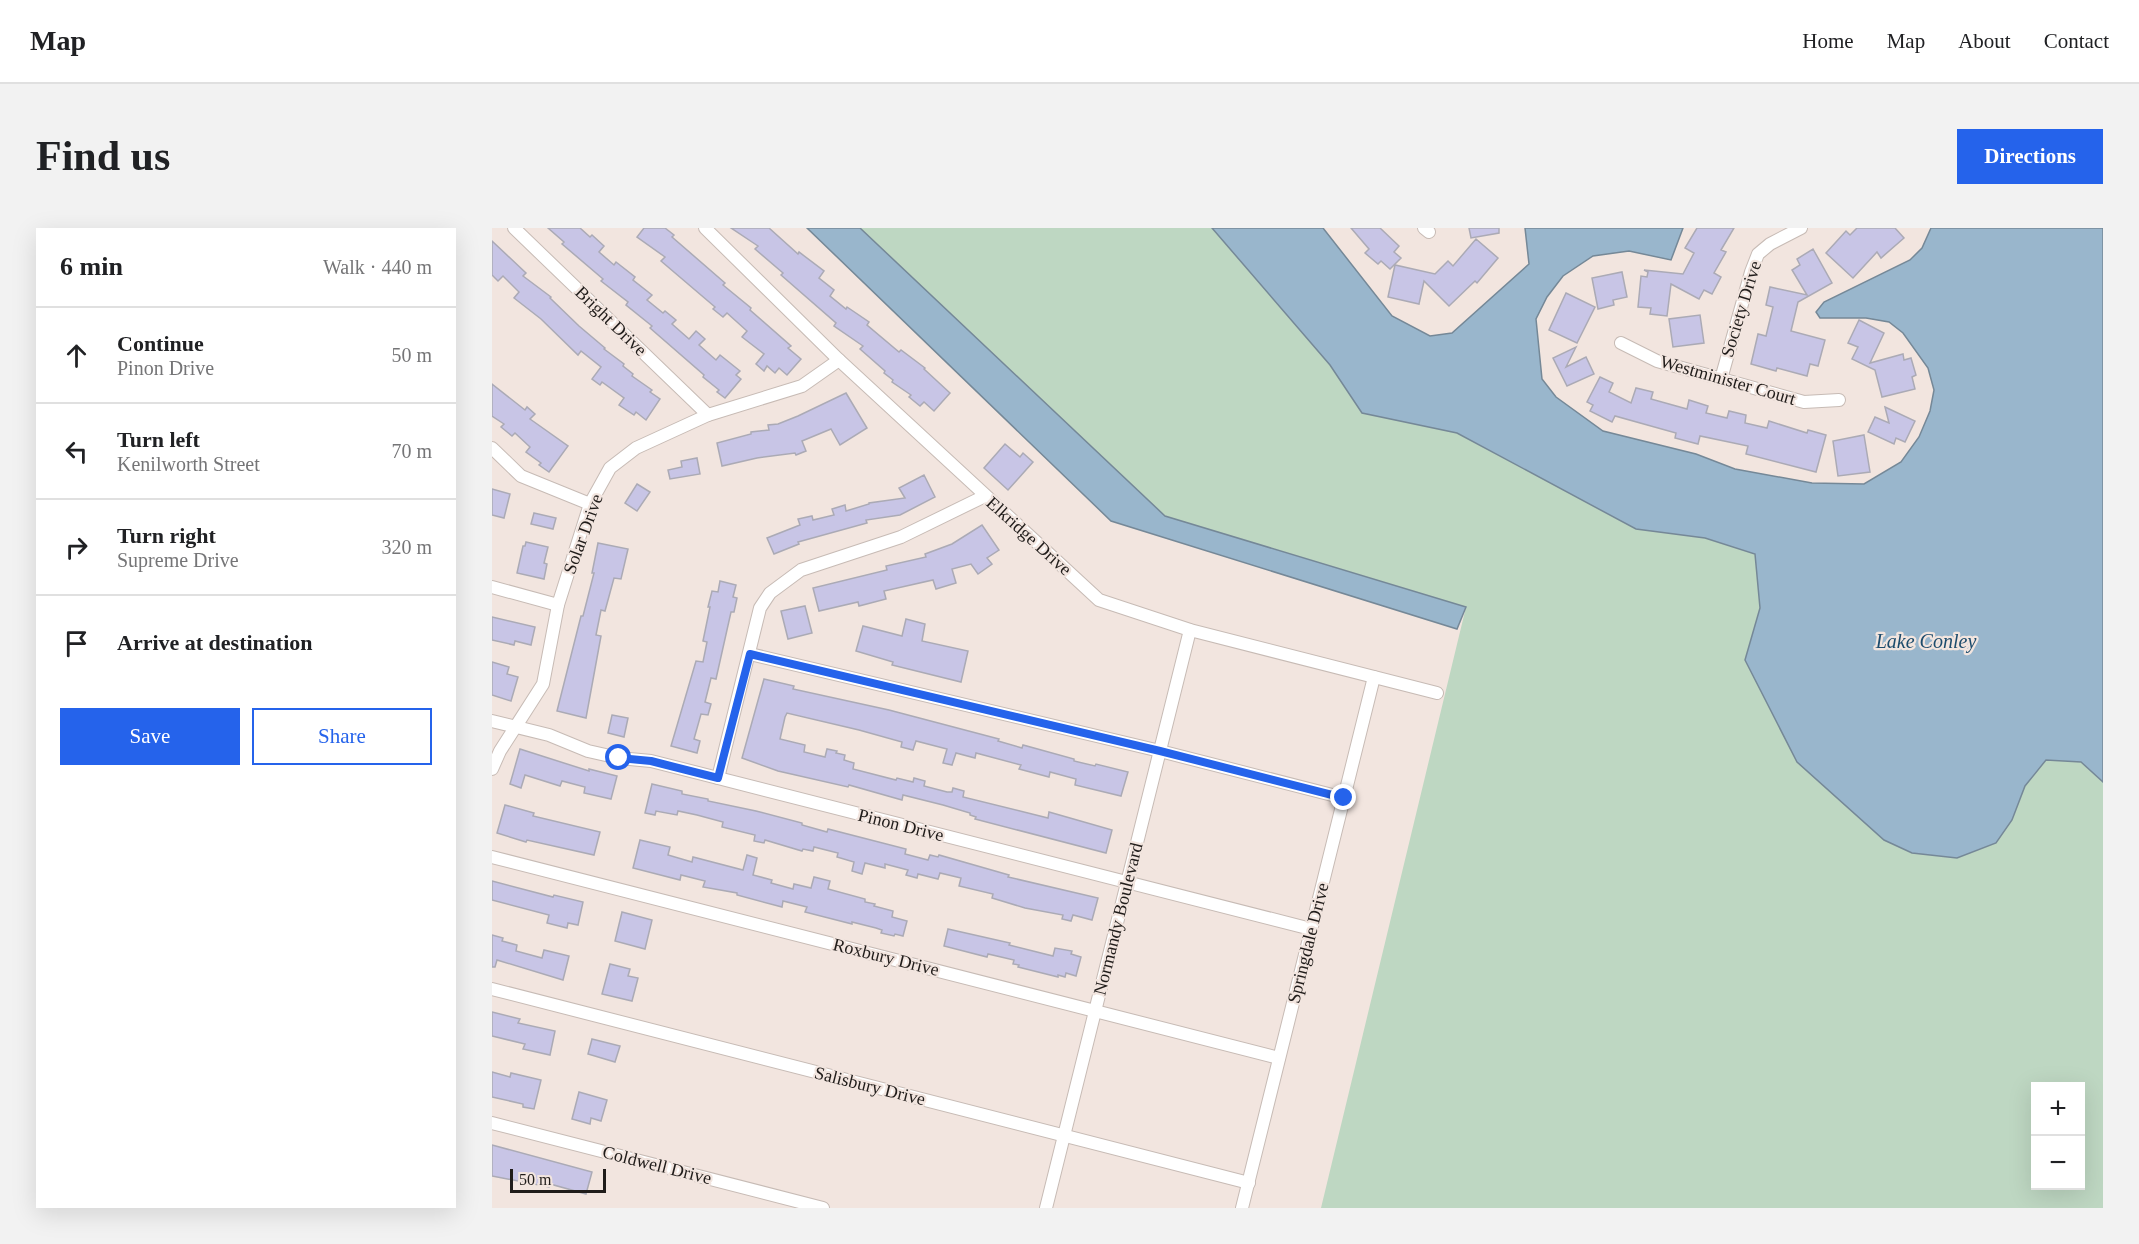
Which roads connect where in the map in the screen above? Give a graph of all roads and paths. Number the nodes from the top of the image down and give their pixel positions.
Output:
1 (514, 228) edge
2 (705, 228) edge
3 (1801, 228) edge
4 (1621, 343) dead end
5 (839, 360) junction
6 (1721, 379) junction
7 (1839, 400) dead end
8 (708, 415) junction
9 (492, 448) edge
10 (985, 496) junction
11 (590, 504) junction
12 (492, 587) edge
13 (558, 605) junction
14 (1190, 630) junction
15 (750, 654) junction
16 (1374, 677) junction
17 (1437, 693) dead end
18 (492, 721) edge
19 (516, 727) junction
20 (1160, 751) junction
21 (492, 769) edge
22 (718, 778) junction
23 (1344, 798) junction
24 (492, 857) edge
25 (1126, 882) junction
26 (1311, 929) junction
27 (492, 989) edge
28 (1095, 1011) junction
29 (1279, 1058) junction
30 (492, 1123) edge
31 (1064, 1136) junction
32 (1249, 1183) junction
33 (823, 1208) edge
34 (1046, 1208) edge
35 (1242, 1208) edge

1 - 8 street, Bright Drive
2 - 5 street, Elkridge Drive
3 - 6 street, Society Drive
4 - 6 street, Westminister Court
5 - 8 street, Solar Drive
5 - 10 street, Elkridge Drive
6 - 7 street, Westminister Court
8 - 11 street, Solar Drive
9 - 11 street
10 - 14 street, Elkridge Drive
10 - 15 street
11 - 13 street, Solar Drive
12 - 13 street
13 - 19 street, Solar Drive
14 - 16 street, Elkridge Drive
14 - 20 street, Normandy Boulevard
15 - 20 street
15 - 22 street
16 - 17 street, Elkridge Drive
16 - 23 street, Springdale Drive
18 - 19 street, Pinon Drive
19 - 21 street, Solar Drive
19 - 22 street, Pinon Drive
20 - 23 street
20 - 25 street, Normandy Boulevard
22 - 25 street, Pinon Drive
23 - 26 street, Springdale Drive
24 - 28 street, Roxbury Drive
25 - 26 street, Pinon Drive
25 - 28 street, Normandy Boulevard
26 - 29 street, Springdale Drive
27 - 31 street, Salisbury Drive
28 - 29 street, Roxbury Drive
28 - 31 street, Normandy Boulevard
29 - 32 street, Springdale Drive
30 - 33 street, Coldwell Drive
31 - 32 street, Salisbury Drive
31 - 34 street, Normandy Boulevard
32 - 35 street, Springdale Drive

